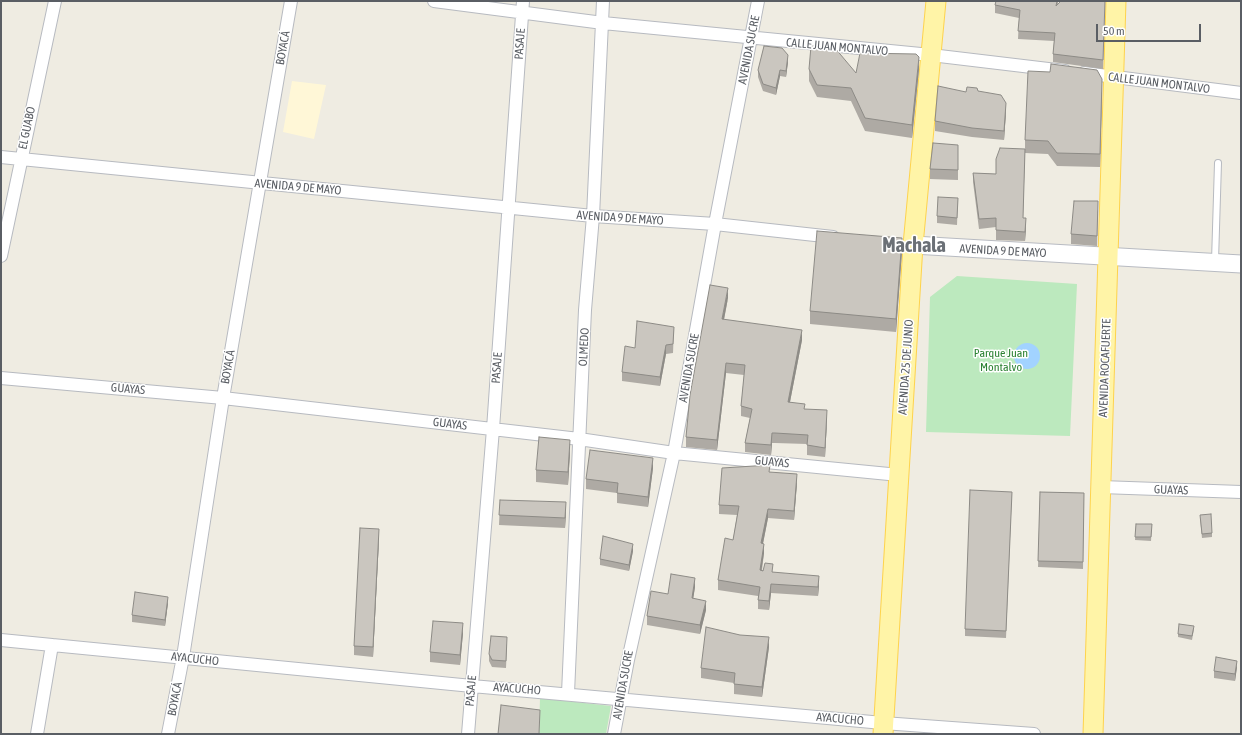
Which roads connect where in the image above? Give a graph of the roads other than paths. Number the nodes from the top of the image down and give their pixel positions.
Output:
1 (55, 1) edge
2 (291, 1) edge
3 (434, 1) edge
4 (603, 1) edge
5 (758, 1) edge
6 (936, 1) edge
7 (1116, 1) edge
8 (522, 6) edge
9 (603, 23) junction
10 (751, 39) junction
11 (931, 55) junction
12 (1114, 77) junction
13 (1241, 94) edge
14 (1, 158) edge
15 (21, 158) junction
16 (1218, 163) dead end
17 (260, 184) junction
18 (508, 207) junction
19 (593, 216) junction
20 (715, 224) junction
21 (842, 238) edge
22 (905, 244) junction
23 (1, 256) edge
24 (1109, 257) junction
25 (1215, 263) junction
26 (1241, 264) edge
27 (1, 378) edge
28 (223, 398) junction
29 (493, 429) junction
30 (579, 439) junction
31 (674, 453) junction
32 (899, 475) junction
33 (1101, 487) junction
34 (1241, 492) edge
35 (1, 640) edge
36 (52, 645) junction
37 (183, 657) junction
38 (472, 686) junction
39 (568, 693) junction
40 (621, 699) junction
41 (883, 728) edge
42 (37, 734) edge
43 (168, 734) edge
44 (468, 734) edge
45 (614, 734) edge
46 (1034, 734) edge
47 (1093, 734) edge

1 - 15 street, EL GUABO
2 - 17 street, BOYACÁ
3 - 8 street, CALLE JUAN MONTALVO
4 - 9 street, OLMEDO
5 - 10 street, AVENIDA SUCRE
6 - 11 main road, AVENIDA 25 DE JUNIO
7 - 12 main road, AVENIDA ROCAFUERTE
8 - 9 street, CALLE JUAN MONTALVO
8 - 18 street, PASAJE
9 - 10 street, CALLE JUAN MONTALVO
9 - 19 street, OLMEDO
10 - 11 street, CALLE JUAN MONTALVO
10 - 20 street, AVENIDA SUCRE
11 - 12 street, CALLE JUAN MONTALVO
11 - 22 main road, AVENIDA 25 DE JUNIO
12 - 13 street, CALLE JUAN MONTALVO
12 - 24 main road, AVENIDA ROCAFUERTE
14 - 15 street, AVENIDA 9 DE MAYO
15 - 17 street, AVENIDA 9 DE MAYO
15 - 23 street, EL GUABO
16 - 25 lane
17 - 18 street, AVENIDA 9 DE MAYO
17 - 28 street, BOYACÁ
18 - 19 street, AVENIDA 9 DE MAYO
18 - 29 street, PASAJE
19 - 20 street, AVENIDA 9 DE MAYO
19 - 30 street, OLMEDO
20 - 21 street, AVENIDA 9 DE MAYO
20 - 31 street, AVENIDA SUCRE
22 - 24 street, AVENIDA 9 DE MAYO
22 - 32 main road, AVENIDA 25 DE JUNIO
24 - 25 street, AVENIDA 9 DE MAYO
24 - 33 main road, AVENIDA ROCAFUERTE
25 - 26 street, AVENIDA 9 DE MAYO
27 - 28 street, GUAYAS
28 - 29 street, GUAYAS
28 - 37 street, BOYACÁ
29 - 30 street, GUAYAS
29 - 38 street, PASAJE
30 - 31 street, GUAYAS
30 - 39 street, OLMEDO
31 - 32 street, GUAYAS
31 - 40 street, AVENIDA SUCRE
32 - 41 main road, AVENIDA 25 DE JUNIO
33 - 34 street, GUAYAS
33 - 47 main road, AVENIDA ROCAFUERTE
35 - 36 street, AYACUCHO
36 - 37 street, AYACUCHO
36 - 42 street
37 - 38 street, AYACUCHO
37 - 43 street, BOYACÁ
38 - 39 street, AYACUCHO
38 - 44 street, PASAJE
39 - 40 street, AYACUCHO
40 - 41 street, AYACUCHO
40 - 45 street, AVENIDA SUCRE
41 - 46 street, AYACUCHO

